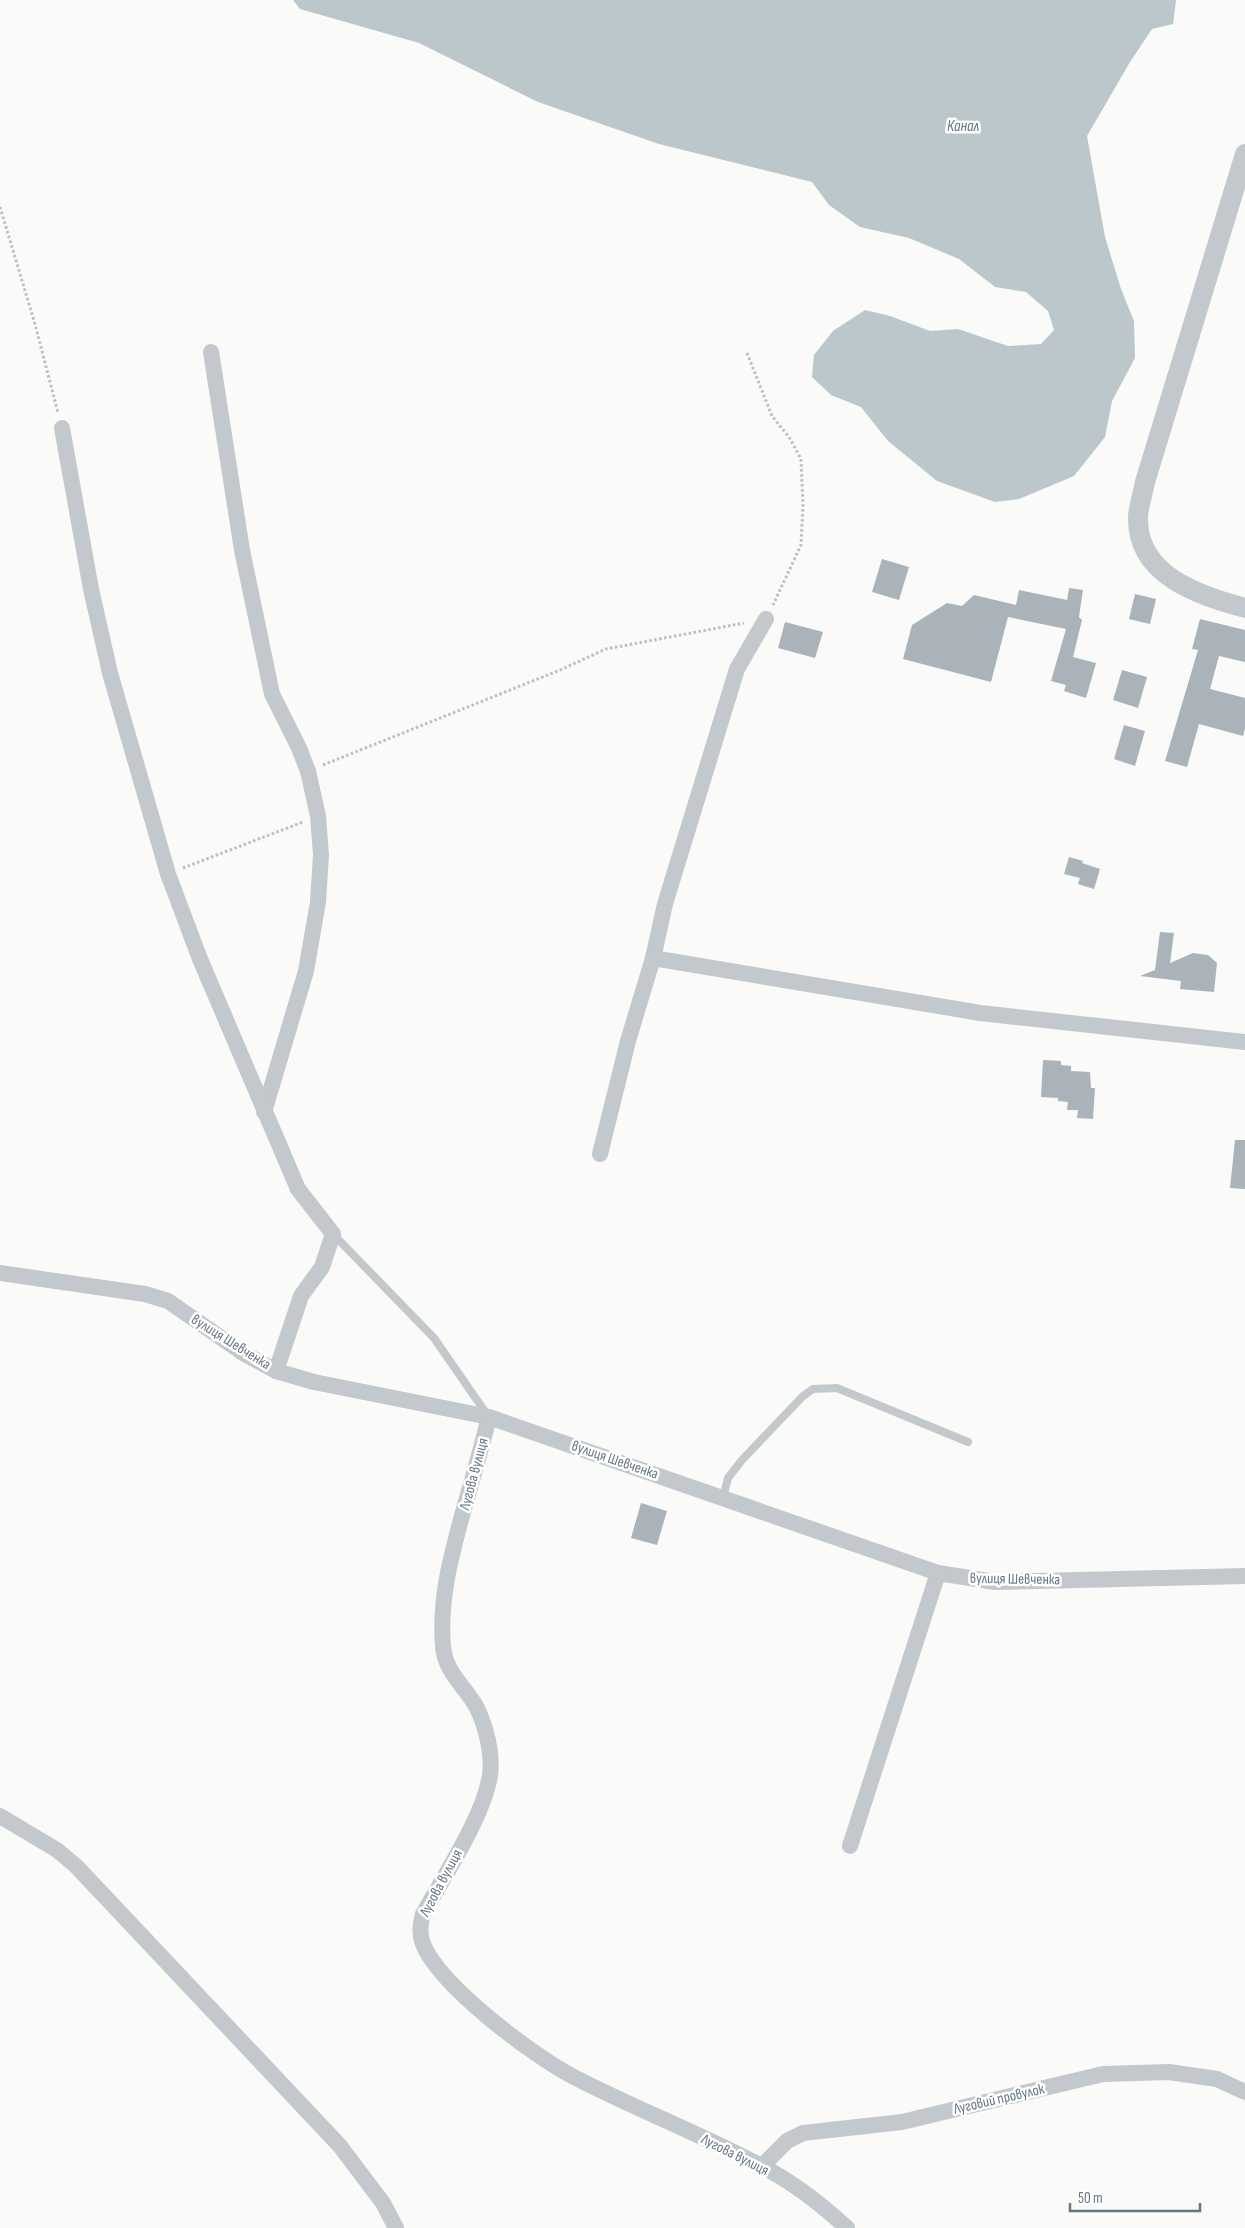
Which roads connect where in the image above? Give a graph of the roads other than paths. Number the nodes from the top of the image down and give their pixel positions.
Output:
1 (1245, 154) edge
2 (211, 352) dead end
3 (62, 428) road end
4 (1245, 608) edge
5 (766, 619) road end
6 (653, 958) junction
7 (1245, 1042) edge
8 (264, 1112) junction
9 (600, 1154) dead end
10 (333, 1234) junction
11 (0, 1272) edge
12 (276, 1371) junction
13 (489, 1417) junction
14 (968, 1442) dead end
15 (723, 1498) junction
16 (938, 1573) junction
17 (1245, 1576) edge
18 (0, 1816) edge
19 (850, 1846) dead end
20 (1245, 2092) edge
21 (762, 2166) junction
22 (396, 2228) edge
23 (847, 2228) edge

1 - 4 street
2 - 8 street
3 - 8 street
5 - 6 street
6 - 7 street
6 - 9 street
8 - 10 street
10 - 12 street
10 - 13 lane
11 - 12 street, вулиця Шевченка
12 - 13 street, вулиця Шевченка
13 - 15 street, вулиця Шевченка
13 - 21 street, Лугова вулиця
14 - 15 lane
15 - 16 street, вулиця Шевченка
16 - 17 street, вулиця Шевченка
16 - 19 street
18 - 22 street
20 - 21 street, Луговий провулок
21 - 23 street, Лугова вулиця

